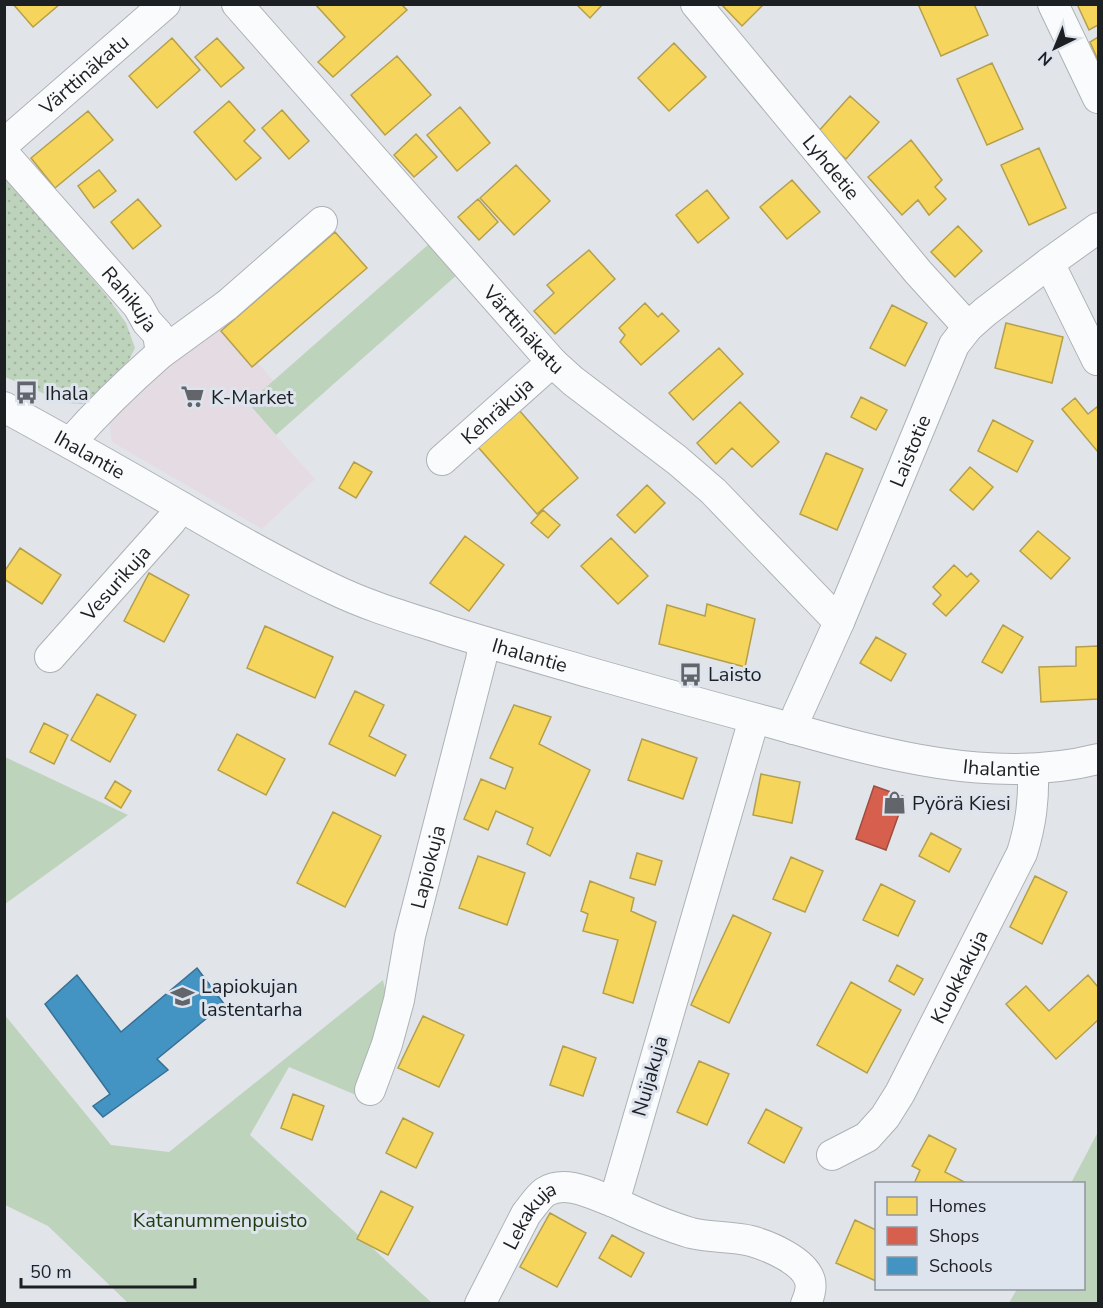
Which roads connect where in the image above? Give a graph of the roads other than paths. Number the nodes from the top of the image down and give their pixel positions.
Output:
1 (165, 4) edge
2 (237, 4) edge
3 (696, 4) edge
4 (1053, 4) edge
5 (1098, 98) edge
6 (4, 144) edge
7 (4, 154) edge
8 (322, 222) dead end
9 (1098, 228) edge
10 (1049, 263) junction
11 (968, 327) junction
12 (161, 353) junction
13 (1097, 360) edge
14 (552, 362) junction
15 (4, 407) edge
16 (70, 443) junction
17 (442, 460) dead end
18 (181, 507) junction
19 (839, 622) junction
20 (484, 642) junction
21 (50, 657) dead end
22 (754, 719) junction
23 (793, 729) junction
24 (1098, 759) edge
25 (1033, 769) junction
26 (370, 1090) dead end
27 (832, 1155) dead end
28 (614, 1202) junction
29 (480, 1304) edge
30 (806, 1304) edge

1 - 6 street, Värttinäkatu
2 - 14 street, Värttinäkatu
3 - 11 street, Lyhdetie
4 - 5 street
7 - 12 street, Rahikuja
8 - 12 street
9 - 10 street, Laistotie
10 - 11 street, Laistotie
10 - 13 street
11 - 19 street, Laistotie
12 - 16 street, Rahikuja
14 - 17 street, Kehräkuja
14 - 19 street, Värttinäkatu
15 - 16 street, Ihalantie
16 - 18 street, Ihalantie
18 - 20 street, Ihalantie
18 - 21 street, Vesurikuja
19 - 23 street, Laistotie
20 - 22 street, Ihalantie
20 - 26 street, Lapiokuja
22 - 23 street, Ihalantie
22 - 28 street, Nuijakuja
23 - 25 street, Ihalantie
24 - 25 street, Ihalantie
25 - 27 street, Kuokkakuja
28 - 29 street, Lekakuja
28 - 30 street

